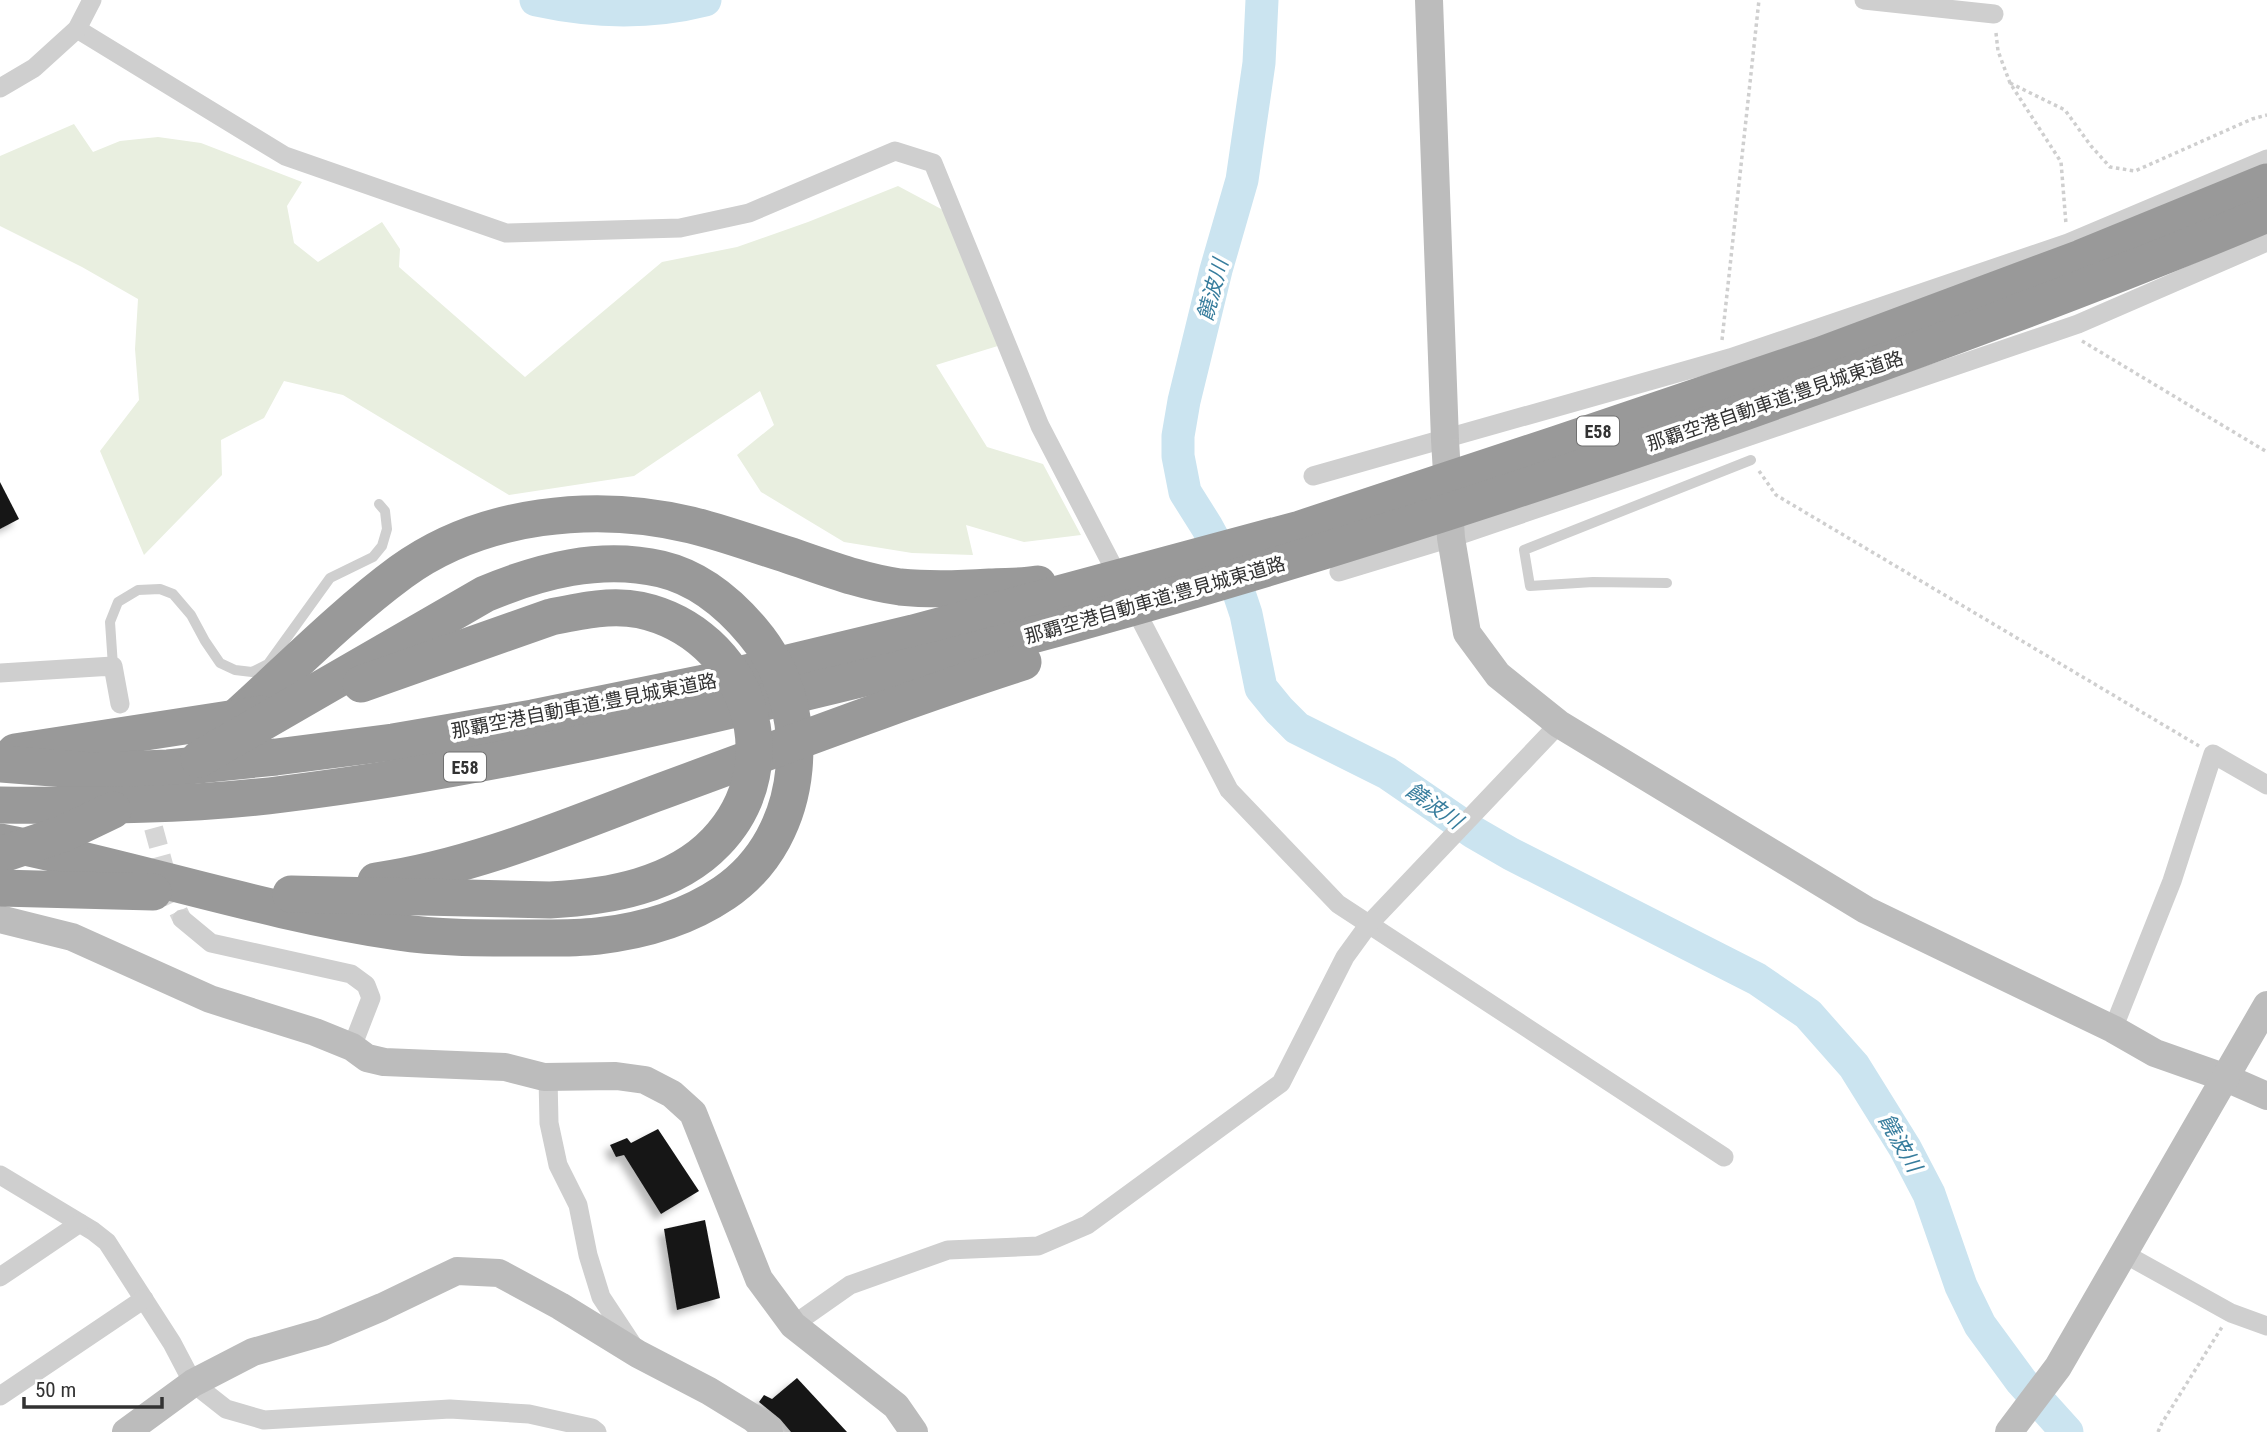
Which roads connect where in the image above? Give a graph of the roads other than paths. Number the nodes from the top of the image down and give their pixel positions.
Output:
1 (92, 0) edge
2 (1429, 0) edge
3 (1864, 0) edge
4 (1994, 14) road end
5 (77, 29) junction
6 (0, 88) edge
7 (2267, 159) edge
8 (2267, 182) edge
9 (2267, 214) edge
10 (2267, 242) edge
11 (2068, 243) junction
12 (2070, 326) junction
13 (1730, 358) junction
14 (1754, 435) junction
15 (1445, 440) junction
16 (1557, 444) junction
17 (1751, 460) road end
18 (1312, 477) dead end
19 (379, 504) dead end
20 (1451, 538) junction
21 (1339, 572) dead end
22 (1667, 583) dead end
23 (917, 665) junction
24 (113, 666) junction
25 (0, 673) edge
26 (120, 704) dead end
27 (1559, 724) junction
28 (0, 754) edge
29 (0, 764) edge
30 (162, 780) junction
31 (2267, 785) edge
32 (0, 805) edge
33 (0, 842) edge
34 (0, 855) edge
35 (0, 888) edge
36 (242, 892) junction
37 (0, 919) edge
38 (182, 919) tunnel mouth
39 (1368, 924) junction
40 (2267, 1005) edge
41 (2113, 1029) junction
42 (352, 1047) junction
43 (548, 1077) junction
44 (2226, 1078) junction
45 (2267, 1096) edge
46 (1724, 1157) dead end
47 (0, 1175) edge
48 (80, 1223) junction
49 (2123, 1253) junction
50 (0, 1277) edge
51 (144, 1299) junction
52 (793, 1325) junction
53 (2267, 1326) edge
54 (638, 1354) junction
55 (192, 1383) junction
56 (0, 1396) edge
57 (125, 1432) edge
58 (597, 1432) edge
59 (769, 1432) edge
60 (914, 1432) edge
61 (2009, 1432) edge

1 - 5 street
2 - 15 street
3 - 4 street
5 - 6 street
5 - 39 street
7 - 11 street
8 - 16 highway, 那覇空港自動車道;豊見城東道路 / E58
9 - 23 highway, 那覇空港自動車道;豊見城東道路 / E58
10 - 12 street
11 - 12 street
11 - 13 street
12 - 14 street
13 - 14 street
13 - 15 street
14 - 20 street
15 - 18 street
15 - 20 street
16 - 23 highway, 那覇空港自動車道;豊見城東道路 / E58
16 - 30 highway
17 - 22 lane
19 - 24 lane
20 - 21 street
20 - 27 street
23 - 29 highway, 那覇空港自動車道;豊見城東道路 / E58
23 - 32 highway, 那覇空港自動車道;豊見城東道路 / E58
23 - 36 highway
24 - 25 street
24 - 26 street
27 - 39 street
27 - 41 street
28 - 36 highway
30 - 33 highway
30 - 34 highway
31 - 41 street
35 - 36 highway
37 - 42 street
38 - 42 street
39 - 46 street
39 - 52 street
40 - 44 street
41 - 44 street
42 - 43 street
43 - 52 street
43 - 54 street
44 - 45 street
44 - 49 street
47 - 48 street
48 - 50 street
48 - 51 street
49 - 53 street
49 - 61 street
51 - 55 street
51 - 56 street
52 - 60 street
54 - 55 street
54 - 59 street
55 - 57 street
55 - 58 street

